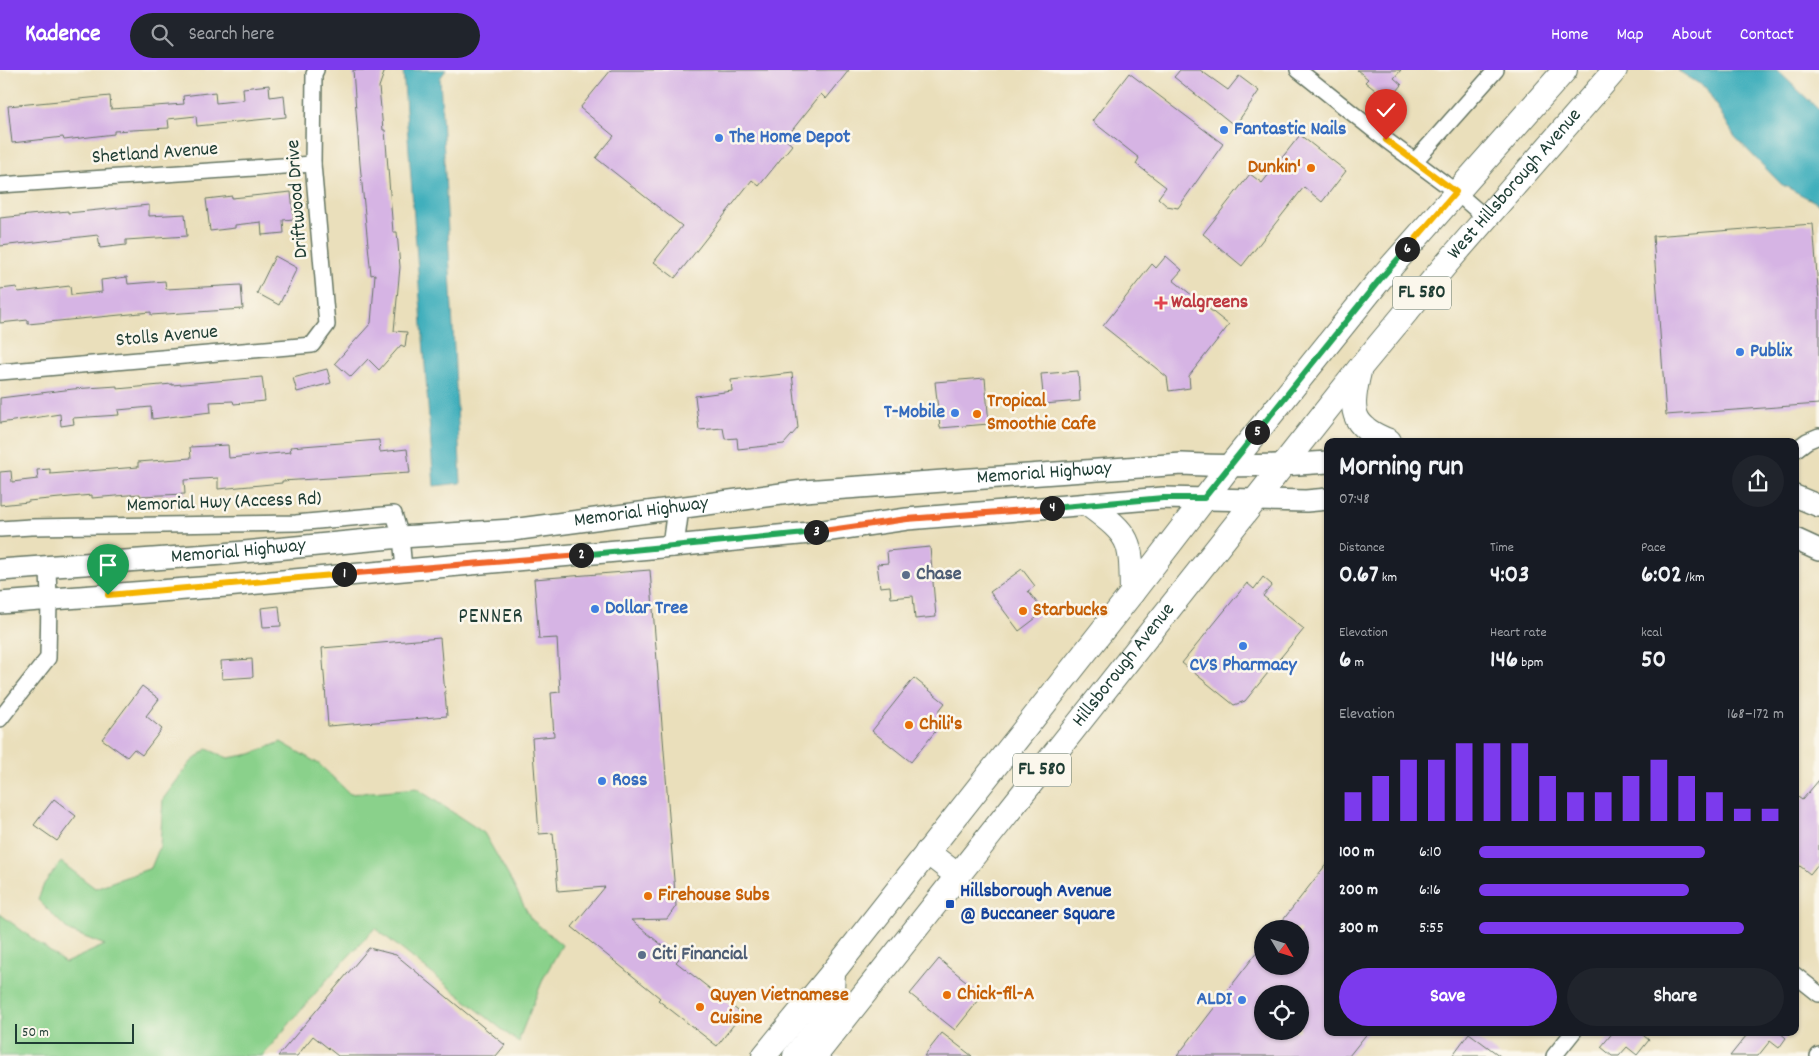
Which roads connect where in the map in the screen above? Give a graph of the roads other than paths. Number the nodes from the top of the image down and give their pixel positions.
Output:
1 (316, 70) edge
2 (1298, 70) edge
3 (1496, 70) edge
4 (1565, 70) edge
5 (1615, 70) edge
6 (1415, 160) junction
7 (313, 164) junction
8 (0, 185) edge
9 (1456, 192) junction
10 (1487, 219) junction
11 (327, 325) joint
12 (1359, 369) junction
13 (0, 372) edge
14 (1819, 436) edge
15 (1381, 438) edge
16 (1799, 447) edge
17 (1324, 462) edge
18 (1283, 466) junction
19 (1229, 467) junction
20 (1204, 498) junction
21 (1799, 498) edge
22 (1256, 499) junction
23 (1324, 499) edge
24 (1089, 505) junction
25 (1819, 506) edge
26 (678, 508) junction
27 (0, 529) edge
28 (401, 537) junction
29 (1799, 541) edge
30 (674, 546) junction
31 (1819, 550) edge
32 (48, 568) junction
33 (404, 569) junction
34 (0, 570) edge
35 (1132, 593) junction
36 (49, 599) junction
37 (0, 603) edge
38 (0, 719) edge
39 (927, 852) junction
40 (958, 876) junction
41 (833, 972) junction
42 (1799, 977) edge
43 (1819, 994) edge
44 (1570, 1036) edge
45 (812, 1055) edge
46 (764, 1056) edge
47 (1554, 1056) edge

1 - 7 street, Driftwood Drive
2 - 6 street
3 - 6 street
4 - 9 main road, West Hillsborough Avenue / FL 580
5 - 10 main road, West Hillsborough Avenue / FL 580
6 - 9 street
7 - 8 street, Shetland Avenue
7 - 11 street, Driftwood Drive
9 - 10 street
9 - 19 main road, West Hillsborough Avenue / FL 580
10 - 12 main road, West Hillsborough Avenue / FL 580
11 - 13 street, Stolls Avenue
12 - 15 main road
12 - 18 main road, Hillsborough Avenue / FL 580
14 - 16 street
17 - 18 main road, Memorial Highway
18 - 19 main road, Memorial Highway
18 - 22 main road, Hillsborough Avenue / FL 580
19 - 20 main road, Hillsborough Avenue / FL 580
19 - 26 main road, Memorial Highway
20 - 22 main road, Memorial Highway
20 - 24 main road, Memorial Highway
20 - 35 main road, Hillsborough Avenue / FL 580
21 - 25 main road
22 - 23 main road, Memorial Highway
22 - 40 main road, Hillsborough Avenue / FL 580
24 - 30 main road, Memorial Highway
24 - 35 main road
26 - 28 main road, Memorial Highway
26 - 30 main road
27 - 28 street, Memorial Hwy (Access Rd)
28 - 32 main road, Memorial Highway
28 - 33 street, Memorial Hwy (Access Rd)
29 - 31 main road
30 - 33 main road, Memorial Highway
32 - 34 main road, Memorial Highway
32 - 36 street
33 - 36 main road, Memorial Highway
35 - 39 main road, Hillsborough Avenue / FL 580
36 - 37 main road, Memorial Highway
36 - 38 street
39 - 40 main road
39 - 41 main road, Hillsborough Avenue / FL 580
40 - 45 main road, Hillsborough Avenue / FL 580
41 - 45 main road
41 - 46 main road, Hillsborough Avenue / FL 580
42 - 43 street
44 - 47 street

